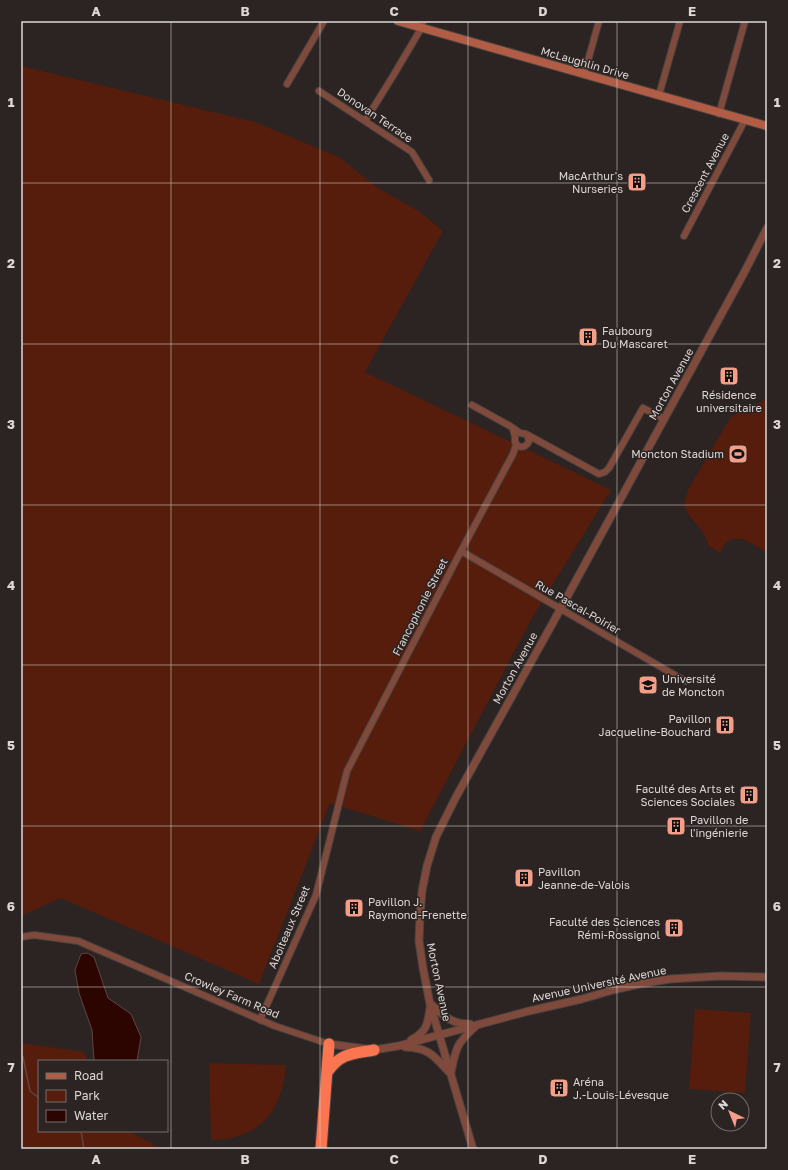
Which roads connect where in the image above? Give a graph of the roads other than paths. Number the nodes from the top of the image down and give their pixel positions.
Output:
1 (324, 21) edge
2 (398, 21) edge
3 (599, 21) edge
4 (680, 21) edge
5 (745, 21) edge
6 (422, 24) edge
7 (584, 75) junction
8 (287, 84) dead end
9 (319, 91) dead end
10 (659, 95) junction
11 (719, 114) junction
12 (745, 120) junction
13 (365, 121) junction
14 (767, 126) edge
15 (428, 180) dead end
16 (767, 228) edge
17 (684, 236) dead end
18 (472, 405) dead end
19 (664, 419) junction
20 (517, 435) junction
21 (530, 438) junction
22 (518, 446) junction
23 (461, 551) junction
24 (561, 608) junction
25 (685, 680) dead end
26 (348, 771) joint
27 (21, 937) edge
28 (767, 977) edge
29 (430, 1004) junction
30 (260, 1020) junction
31 (478, 1024) junction
32 (439, 1036) junction
33 (329, 1044) junction
34 (398, 1046) junction
35 (374, 1050) junction
36 (328, 1071) junction
37 (450, 1074) junction
38 (323, 1147) edge
39 (473, 1149) edge

1 - 8 street
2 - 6 main road, McLaughlin Drive
3 - 7 street
4 - 10 street
5 - 11 street
6 - 7 main road, McLaughlin Drive
6 - 13 street
7 - 10 main road, McLaughlin Drive
9 - 13 street, Donovan Terrace
10 - 11 main road, McLaughlin Drive
11 - 12 main road, McLaughlin Drive
12 - 14 main road, McLaughlin Drive
12 - 17 street, Crescent Avenue
13 - 15 street, Donovan Terrace
16 - 19 street, Morton Avenue
18 - 20 street
19 - 21 street
19 - 24 street, Morton Avenue
20 - 21 street
20 - 22 street
21 - 22 street
22 - 23 street, Francophonie Street
23 - 24 street, Rue Pascal-Poirier
23 - 26 street, Francophonie Street
24 - 25 street, Rue Pascal-Poirier
24 - 29 street, Morton Avenue
26 - 30 street, Aboiteaux Street
27 - 30 street, Crowley Farm Road
28 - 31 street, Avenue Université Avenue
29 - 31 street
29 - 32 street, Morton Avenue
29 - 34 street
30 - 33 street, Crowley Farm Road
31 - 32 street, Avenue Université Avenue
31 - 37 street
32 - 34 street, Crowley Farm Road
32 - 37 street, Morton Avenue
33 - 35 street, Crowley Farm Road
33 - 36 highway
34 - 35 street, Crowley Farm Road
34 - 37 street
35 - 36 highway
36 - 38 highway
37 - 39 street, Morton Avenue

